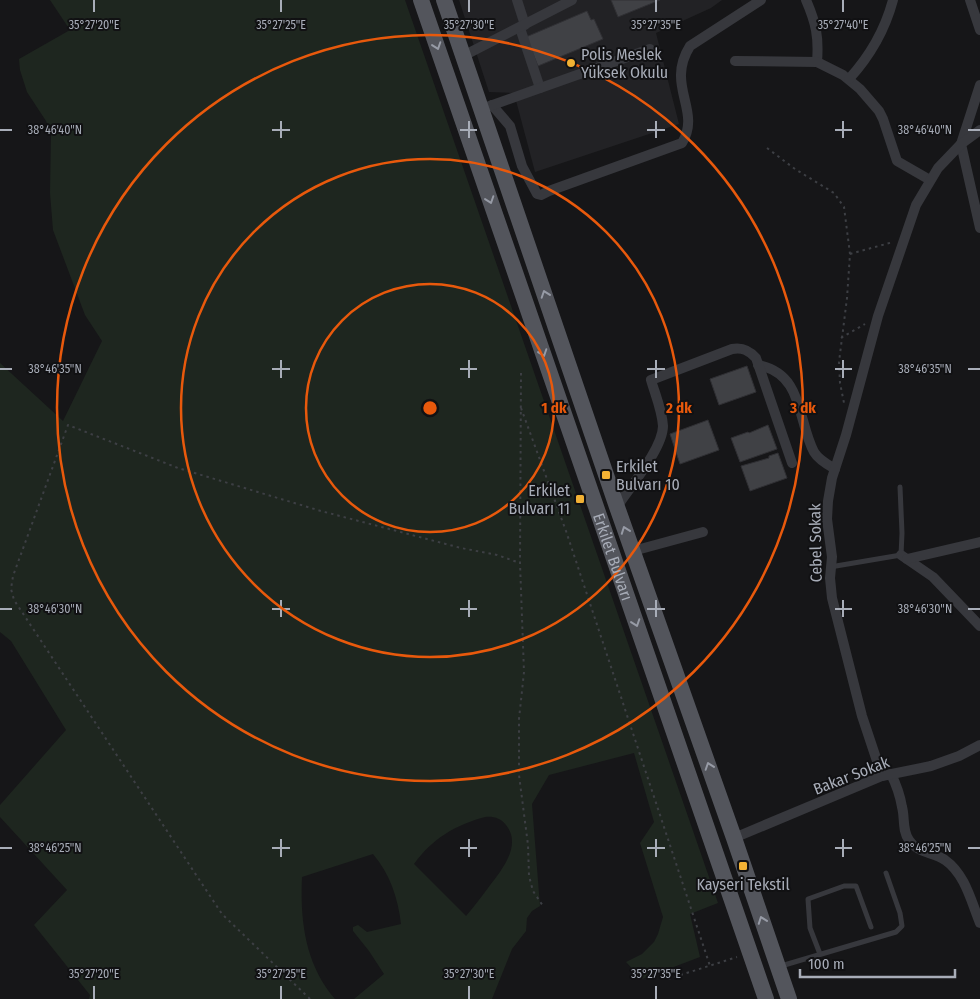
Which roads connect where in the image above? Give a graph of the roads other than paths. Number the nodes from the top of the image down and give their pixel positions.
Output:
1 (421, 0) edge
2 (444, 0) edge
3 (518, 0) edge
4 (572, 0) edge
5 (760, 0) edge
6 (806, 0) edge
7 (892, 0) edge
8 (970, 0) edge
9 (522, 26) junction
10 (980, 30) edge
11 (650, 49) dead end
12 (463, 56) junction
13 (735, 60) dead end
14 (817, 62) junction
15 (849, 79) junction
16 (980, 85) edge
17 (540, 88) junction
18 (486, 107) junction
19 (980, 130) edge
20 (961, 144) junction
21 (930, 180) junction
22 (980, 228) edge
23 (758, 365) junction
24 (792, 463) dead end
25 (835, 469) junction
26 (900, 488) dead end
27 (617, 507) junction
28 (703, 532) dead end
29 (980, 542) edge
30 (633, 551) junction
31 (904, 557) junction
32 (830, 568) junction
33 (980, 626) edge
34 (980, 745) edge
35 (887, 775) junction
36 (734, 838) junction
37 (886, 873) dead end
38 (980, 922) edge
39 (871, 927) dead end
40 (771, 944) junction
41 (751, 952) junction
42 (820, 954) junction
43 (778, 967) junction
44 (766, 999) edge
45 (789, 999) edge

1 -> 41 main road, Erkilet Bulvarı
2 - 12 main road, Erkilet Bulvarı
3 - 9 street
4 - 9 street
5 - 18 street
6 - 14 street
7 - 15 street
8 - 10 street
9 - 12 street
9 - 17 street
11 - 17 street
12 - 18 main road, Erkilet Bulvarı
13 - 14 street
14 - 15 street
15 - 21 street
16 - 20 street
17 - 18 street
27 -> 18 main road, Erkilet Bulvarı
19 - 20 street, Cebel Sokak
20 - 21 street, Cebel Sokak
20 - 22 street
21 - 25 street, Cebel Sokak
23 - 24 street
23 - 25 street
23 - 27 street
25 - 32 street, Cebel Sokak
26 - 31 lane
30 -> 27 main road, Erkilet Bulvarı
28 - 30 street
29 - 31 street
36 -> 30 main road, Erkilet Bulvarı
31 - 32 lane
31 - 33 street
32 - 35 street, Cebel Sokak
34 - 35 street, Bakar Sokak
35 - 36 street, Bakar Sokak
35 - 38 street, Cebel Sokak
40 -> 36 main road, Erkilet Bulvarı
37 - 42 lane
39 - 42 lane
40 - 41 main road
40 - 43 main road, Erkilet Bulvarı
41 - 44 main road, Erkilet Bulvarı
42 - 43 lane
43 - 45 main road, Erkilet Bulvarı

